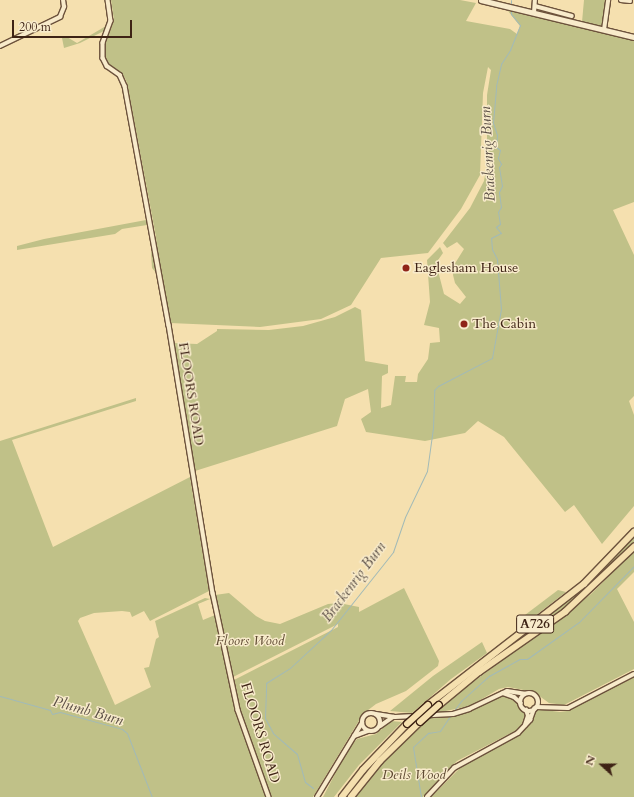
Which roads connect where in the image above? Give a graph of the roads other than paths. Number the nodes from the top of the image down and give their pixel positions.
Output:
1 (63, 0) edge
2 (108, 0) edge
3 (481, 0) edge
4 (535, 0) edge
5 (608, 0) edge
6 (621, 0) edge
7 (630, 1) dead end
8 (535, 6) junction
9 (534, 13) junction
10 (572, 16) dead end
11 (604, 30) junction
12 (634, 37) edge
13 (0, 46) edge
14 (634, 532) edge
15 (634, 547) edge
16 (634, 674) edge
17 (501, 693) junction
18 (525, 694) junction
19 (538, 699) junction
20 (521, 703) junction
21 (551, 707) junction
22 (535, 708) junction
23 (526, 710) junction
24 (376, 714) junction
25 (395, 717) junction
26 (362, 723) junction
27 (378, 728) junction
28 (522, 729) junction
29 (369, 731) junction
30 (352, 737) junction
31 (269, 797) edge
32 (317, 797) edge
33 (342, 797) edge
34 (351, 797) edge
35 (427, 797) edge

1 - 13 street
2 - 31 street, FLOORS ROAD
3 - 9 main road
4 - 8 street
5 - 11 street
6 - 7 street
8 - 9 street
8 - 10 street
9 - 11 main road
11 - 12 main road
14 - 33 highway, A726, bridge
15 - 34 highway, A726, bridge
16 - 21 street
17 - 18 street
17 - 20 street
17 - 25 street
18 - 19 street
18 - 20 street
19 - 21 street
19 - 22 street
20 - 23 street
21 - 22 street
22 - 23 street
22 - 28 street
23 - 28 street
24 - 25 street
24 - 26 street
24 - 27 street
25 - 27 street
26 - 29 street
26 - 30 street
27 - 29 street
28 - 35 street
29 - 30 street
30 - 32 street

